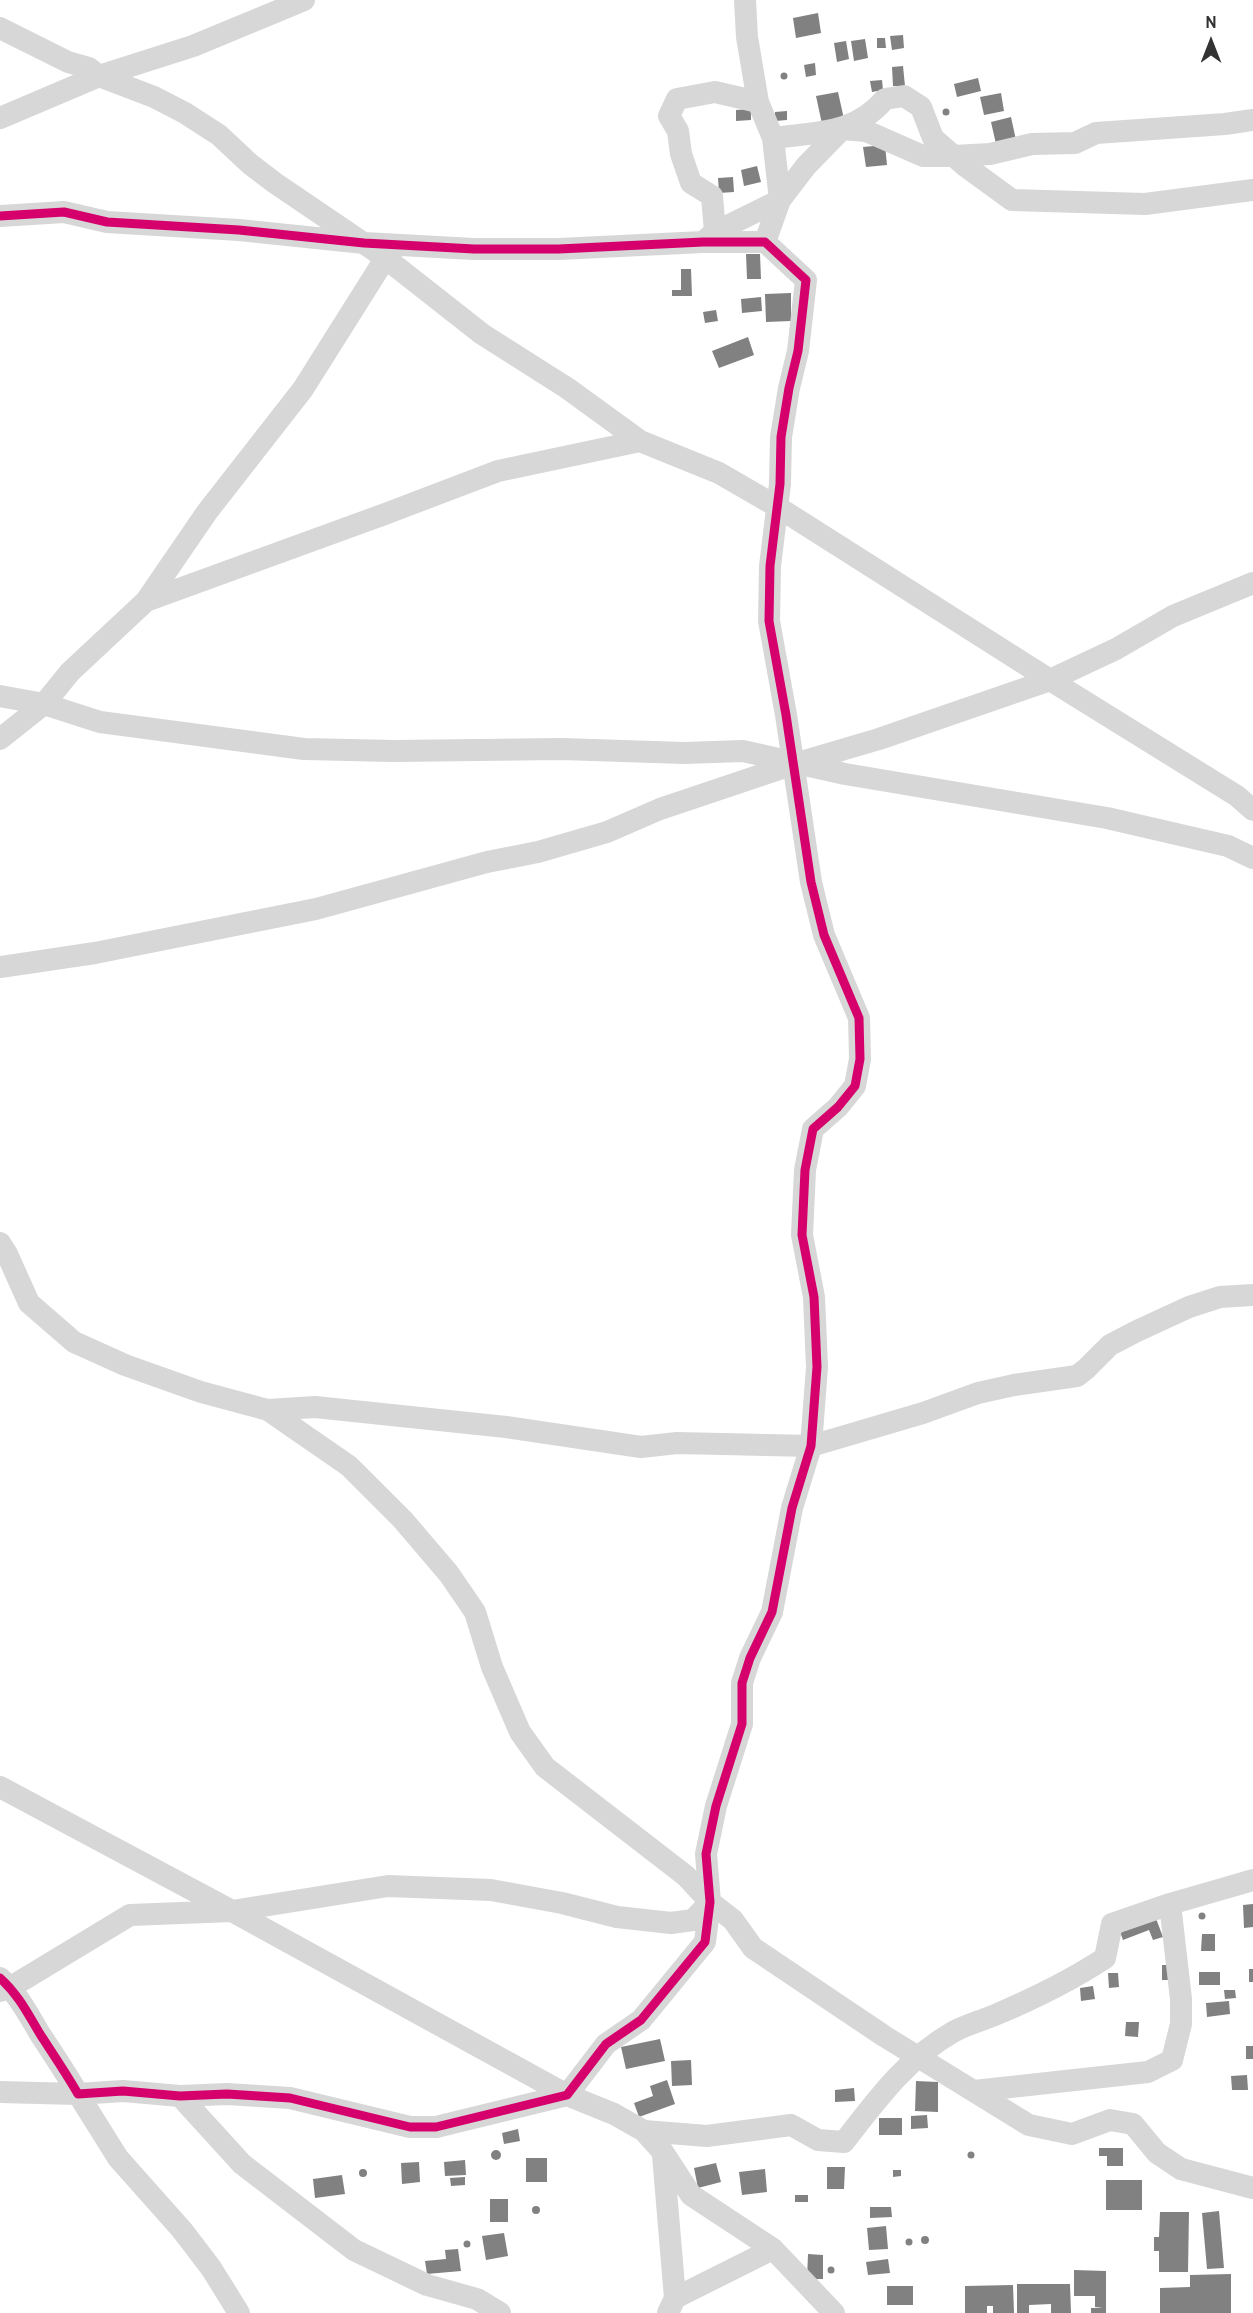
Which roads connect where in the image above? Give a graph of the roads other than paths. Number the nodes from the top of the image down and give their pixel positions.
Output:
1 (304, 0) edge
2 (744, 0) edge
3 (0, 28) edge
4 (99, 76) junction
5 (758, 102) junction
6 (0, 118) edge
7 (1253, 120) edge
8 (842, 129) junction
9 (773, 138) junction
10 (954, 156) junction
11 (1253, 190) edge
12 (780, 200) junction
13 (0, 216) edge
14 (709, 237) junction
15 (765, 242) junction
16 (364, 243) junction
17 (389, 250) junction
18 (640, 441) junction
19 (776, 506) junction
20 (1253, 583) edge
21 (146, 601) junction
22 (1050, 680) junction
23 (0, 696) edge
24 (44, 704) junction
25 (0, 739) edge
26 (794, 764) junction
27 (1253, 810) edge
28 (1253, 858) edge
29 (0, 967) edge
30 (0, 1243) edge
31 (1253, 1295) edge
32 (268, 1410) junction
33 (811, 1446) junction
34 (0, 1787) edge
35 (1253, 1880) edge
36 (710, 1902) junction
37 (1170, 1904) junction
38 (232, 1911) junction
39 (4, 1985) edge
40 (918, 2057) junction
41 (974, 2091) junction
42 (0, 2092) edge
43 (78, 2094) junction
44 (567, 2095) junction
45 (180, 2096) junction
46 (644, 2131) junction
47 (663, 2152) junction
48 (1253, 2188) edge
49 (773, 2249) junction
50 (672, 2305) edge
51 (239, 2313) edge
52 (500, 2313) edge
53 (834, 2313) edge

1 - 4 street
2 - 5 street
3 - 4 street
4 - 6 street
4 - 16 street
5 - 9 street
5 - 14 street
7 - 10 street
8 - 9 street
8 - 10 street
8 - 10 street
8 - 12 street
9 - 12 street
10 - 11 street
12 - 14 street
12 - 15 street
13 - 16 street
14 - 15 street
14 - 17 street
15 - 19 street
16 - 17 street
17 - 18 street
17 - 21 street
18 - 19 street
18 - 21 street
19 - 22 street
19 - 26 street
20 - 22 street
21 - 24 street
22 - 26 street
22 - 27 street
23 - 24 street
24 - 25 street
24 - 26 street
26 - 28 street
26 - 29 street
26 - 33 street
30 - 32 street
31 - 33 street
32 - 33 street
32 - 36 street
33 - 36 street
34 - 38 street
35 - 37 street
36 - 38 street
36 - 40 street
36 - 44 street
37 - 40 street
37 - 41 street
38 - 39 street
38 - 44 street
39 - 43 street
40 - 41 street
40 - 46 street
41 - 48 street
42 - 43 street
43 - 45 street
43 - 51 street
44 - 45 street
44 - 46 street
45 - 52 street
46 - 47 street
47 - 49 street
47 - 50 street
49 - 50 street
49 - 53 street

